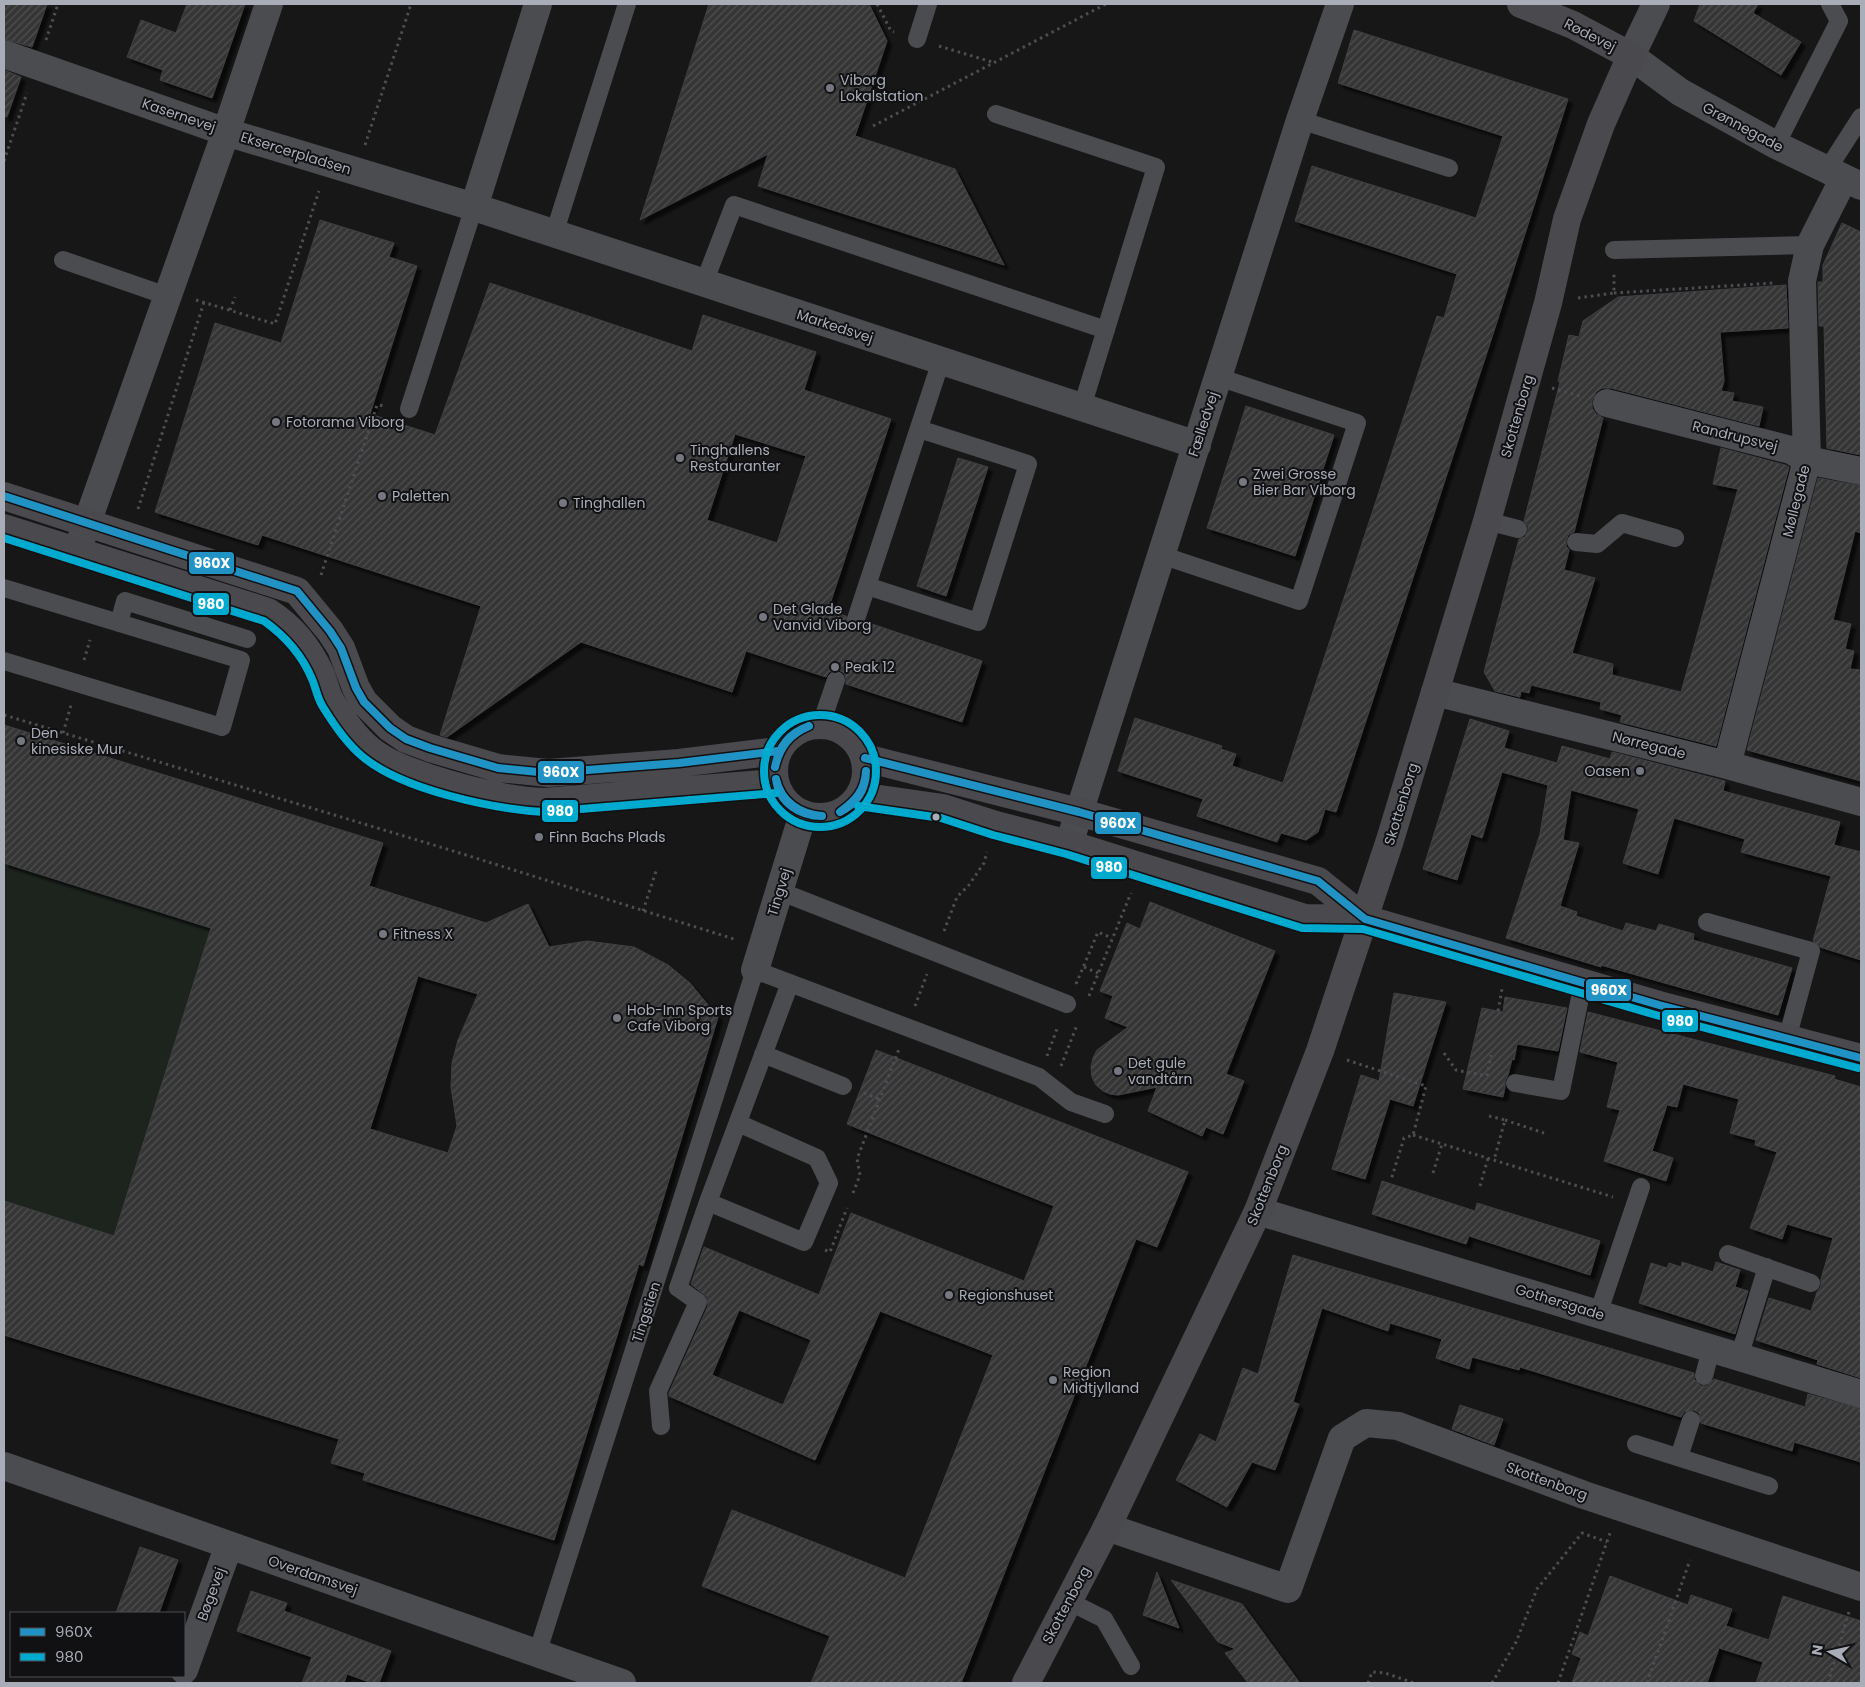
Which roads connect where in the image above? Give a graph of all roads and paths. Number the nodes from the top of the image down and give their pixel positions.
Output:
1 (269, 4) edge
2 (411, 4) edge
3 (538, 4) edge
4 (627, 4) edge
5 (928, 4) edge
6 (1106, 4) edge
7 (1340, 4) edge
8 (1521, 4) edge
9 (1656, 4) edge
10 (1830, 4) edge
11 (917, 39) dead end
12 (4, 54) edge
13 (1631, 56) junction
14 (996, 114) dead end
15 (1861, 117) edge
16 (1300, 120) junction
17 (873, 126) dead end
18 (226, 132) junction
19 (1776, 145) junction
20 (328, 163) junction
21 (1449, 168) dead end
22 (356, 171) junction
23 (1844, 178) edge
24 (474, 207) junction
25 (554, 234) junction
26 (1810, 245) junction
27 (1614, 250) joint
28 (63, 260) dead end
29 (1802, 281) junction
30 (704, 282) junction
31 (1614, 293) junction
32 (168, 294) junction
33 (235, 297) dead end
34 (204, 302) junction
35 (1548, 303) junction
36 (230, 310) junction
37 (1106, 330) junction
38 (941, 361) junction
39 (1218, 377) junction
40 (1544, 386) dead end
41 (1607, 403) joint
42 (1082, 407) junction
43 (409, 409) joint
44 (919, 429) junction
45 (1197, 445) junction
46 (1807, 460) junction
47 (1861, 471) edge
48 (4, 496) edge
49 (1488, 521) junction
50 (86, 523) junction
51 (4, 528) edge
52 (1518, 529) dead end
53 (129, 537) junction
54 (1675, 538) dead end
55 (1576, 542) dead end
56 (77, 551) junction
57 (1161, 555) junction
58 (867, 586) junction
59 (4, 588) edge
60 (310, 608) junction
61 (98, 616) junction
62 (856, 619) dead end
63 (118, 623) junction
64 (247, 638) dead end
65 (4, 661) edge
66 (836, 680) dead end
67 (77, 683) junction
68 (1435, 692) junction
69 (4, 714) edge
70 (821, 724) junction
71 (63, 733) junction
72 (778, 751) junction
73 (865, 758) junction
74 (1728, 765) junction
75 (775, 783) junction
76 (859, 796) junction
77 (1861, 802) edge
78 (1079, 812) junction
79 (803, 814) junction
80 (1069, 844) junction
81 (1141, 867) junction
82 (657, 868) dead end
83 (779, 890) junction
84 (643, 911) junction
85 (1365, 919) junction
86 (1707, 922) dead end
87 (1098, 932) dead end
88 (1112, 938) junction
89 (759, 959) junction
90 (1084, 967) dead end
91 (1098, 973) junction
92 (790, 983) junction
93 (1583, 983) junction
94 (1088, 1000) dead end
95 (1067, 1004) dead end
96 (1080, 1017) dead end
97 (1787, 1039) junction
98 (1320, 1052) junction
99 (1444, 1053) dead end
100 (763, 1054) junction
101 (1861, 1058) edge
102 (1486, 1076) dead end
103 (1515, 1084) dead end
104 (843, 1086) dead end
105 (1052, 1088) junction
106 (1105, 1114) dead end
107 (1489, 1116) dead end
108 (1504, 1120) junction
109 (738, 1123) junction
110 (1544, 1133) dead end
111 (1413, 1135) junction
112 (1442, 1144) junction
113 (1488, 1158) junction
114 (1494, 1160) junction
115 (1433, 1173) dead end
116 (1391, 1180) dead end
117 (1480, 1186) dead end
118 (1641, 1187) dead end
119 (708, 1202) junction
120 (1635, 1204) junction
121 (1258, 1211) junction
122 (1728, 1254) dead end
123 (1767, 1267) junction
124 (1811, 1283) dead end
125 (1598, 1314) junction
126 (1711, 1348) junction
127 (1739, 1357) junction
128 (1704, 1376) dead end
129 (1861, 1394) edge
130 (1691, 1420) dead end
131 (661, 1426) dead end
132 (1636, 1444) dead end
133 (1679, 1457) junction
134 (4, 1466) edge
135 (1769, 1486) dead end
136 (1619, 1507) junction
137 (1107, 1528) junction
138 (1699, 1533) junction
139 (1607, 1542) junction
140 (229, 1545) junction
141 (1859, 1586) edge
142 (1068, 1601) junction
143 (537, 1654) junction
144 (1130, 1666) dead end
145 (185, 1667) edge
146 (622, 1683) edge
147 (1026, 1683) edge
148 (1368, 1683) edge
149 (1414, 1683) edge
150 (1488, 1683) edge
151 (1493, 1683) edge
152 (1558, 1683) edge
153 (1647, 1683) edge
154 (1828, 1683) edge

1 - 18 street, Kasernevej
2 - 22 path
3 - 24 street
4 - 25 lane
5 - 11 lane
6 - 17 path
7 - 16 street, Fælledvej
8 - 13 street, Rødevej
9 - 13 street
10 - 19 lane
12 - 18 street, Kasernevej
13 - 19 street, Grønnegade
13 - 35 street, Skottenborg
14 - 37 lane
15 - 23 lane
16 - 21 lane
16 - 39 street, Fælledvej
18 - 20 street, Eksercerpladsen
18 - 32 street, Eksercerpladsen
19 - 23 street, Grønnegade
20 - 22 street, Eksercerpladsen
20 - 36 path
22 - 24 street, Eksercerpladsen
23 - 26 street, Møllegade
24 - 25 street, Markedsvej
24 - 43 lane
25 - 30 street, Markedsvej
26 - 27 lane
26 - 29 street, Møllegade
27 - 31 path
28 - 32 lane
29 - 31 path
29 - 46 street, Møllegade
30 - 37 lane
30 - 38 street, Markedsvej
31 - 35 path
32 - 34 path
32 - 50 street, Eksercerpladsen
33 - 36 path
34 - 36 path
34 - 53 path
35 - 49 street, Skottenborg
37 - 42 lane
38 - 42 street, Markedsvej
38 - 44 lane
39 - 45 street, Fælledvej
39 - 57 lane
40 - 41 path
41 - 46 street, Randrupsvej
42 - 45 street, Markedsvej
43 - 60 path
44 - 58 lane
44 - 58 lane
45 - 57 street, Fælledvej
46 - 47 street, Randrupsvej
46 - 74 street, Møllegade
48 - 50 street
49 - 52 lane
49 - 68 street, Skottenborg
50 - 53 street
50 - 56 street, Eksercerpladsen
51 - 56 street
53 - 60 street
54 - 55 lane
56 - 75 street
57 - 78 street, Fælledvej
58 - 62 lane
59 - 61 lane
60 - 72 street
61 - 63 lane
61 - 67 path
63 - 64 lane
63 - 67 lane
65 - 67 lane
66 - 70 lane
67 - 71 path
68 - 74 street, Nørregade
68 - 85 street, Skottenborg
69 - 71 path
70 - 72 street
70 - 73 street
71 - 84 path
72 - 75 street
73 - 76 street
73 - 78 street
74 - 77 street, Nørregade
75 - 79 street
76 - 79 street
76 - 80 street
78 - 80 street, Fælledvej
78 - 85 street
79 - 83 street, Tingvej
80 - 81 street
81 - 85 street
81 - 88 path
82 - 84 path
83 - 89 street, Tingvej
83 - 95 lane
84 - 89 path
85 - 93 street
85 - 98 street, Skottenborg
86 - 97 lane
87 - 88 path
88 - 91 path
89 - 92 lane
89 - 143 lane, Tingstien
90 - 91 path
91 - 94 path
92 - 100 lane
92 - 105 lane
93 - 97 street
93 - 103 lane
96 - 105 path
97 - 101 street
98 - 111 path
98 - 121 street, Skottenborg
99 - 102 path
100 - 104 lane
100 - 109 lane
105 - 106 lane
107 - 108 path
108 - 110 path
108 - 114 path
109 - 119 lane
109 - 119 lane
111 - 112 path
111 - 116 path
112 - 113 path
112 - 115 path
113 - 114 path
113 - 117 path
114 - 120 path
118 - 120 lane
119 - 131 lane
120 - 125 lane
121 - 125 street, Gothersgade
121 - 137 street, Skottenborg
122 - 123 lane
123 - 124 lane
123 - 127 lane
125 - 126 street, Gothersgade
126 - 127 street, Gothersgade
126 - 128 lane
127 - 129 street, Gothersgade
130 - 133 lane
132 - 133 lane
133 - 135 lane
134 - 140 street, Overdamsvej
136 - 137 street, Skottenborg
136 - 138 street, Skottenborg
136 - 139 path
137 - 142 street, Skottenborg
138 - 141 street, Skottenborg
138 - 153 path
139 - 151 path
139 - 152 path
140 - 143 street, Overdamsvej
140 - 145 street, Bøgevej
141 - 154 path
142 - 144 lane
142 - 147 street, Skottenborg
143 - 146 street, Overdamsvej
148 - 149 path
150 - 151 path

